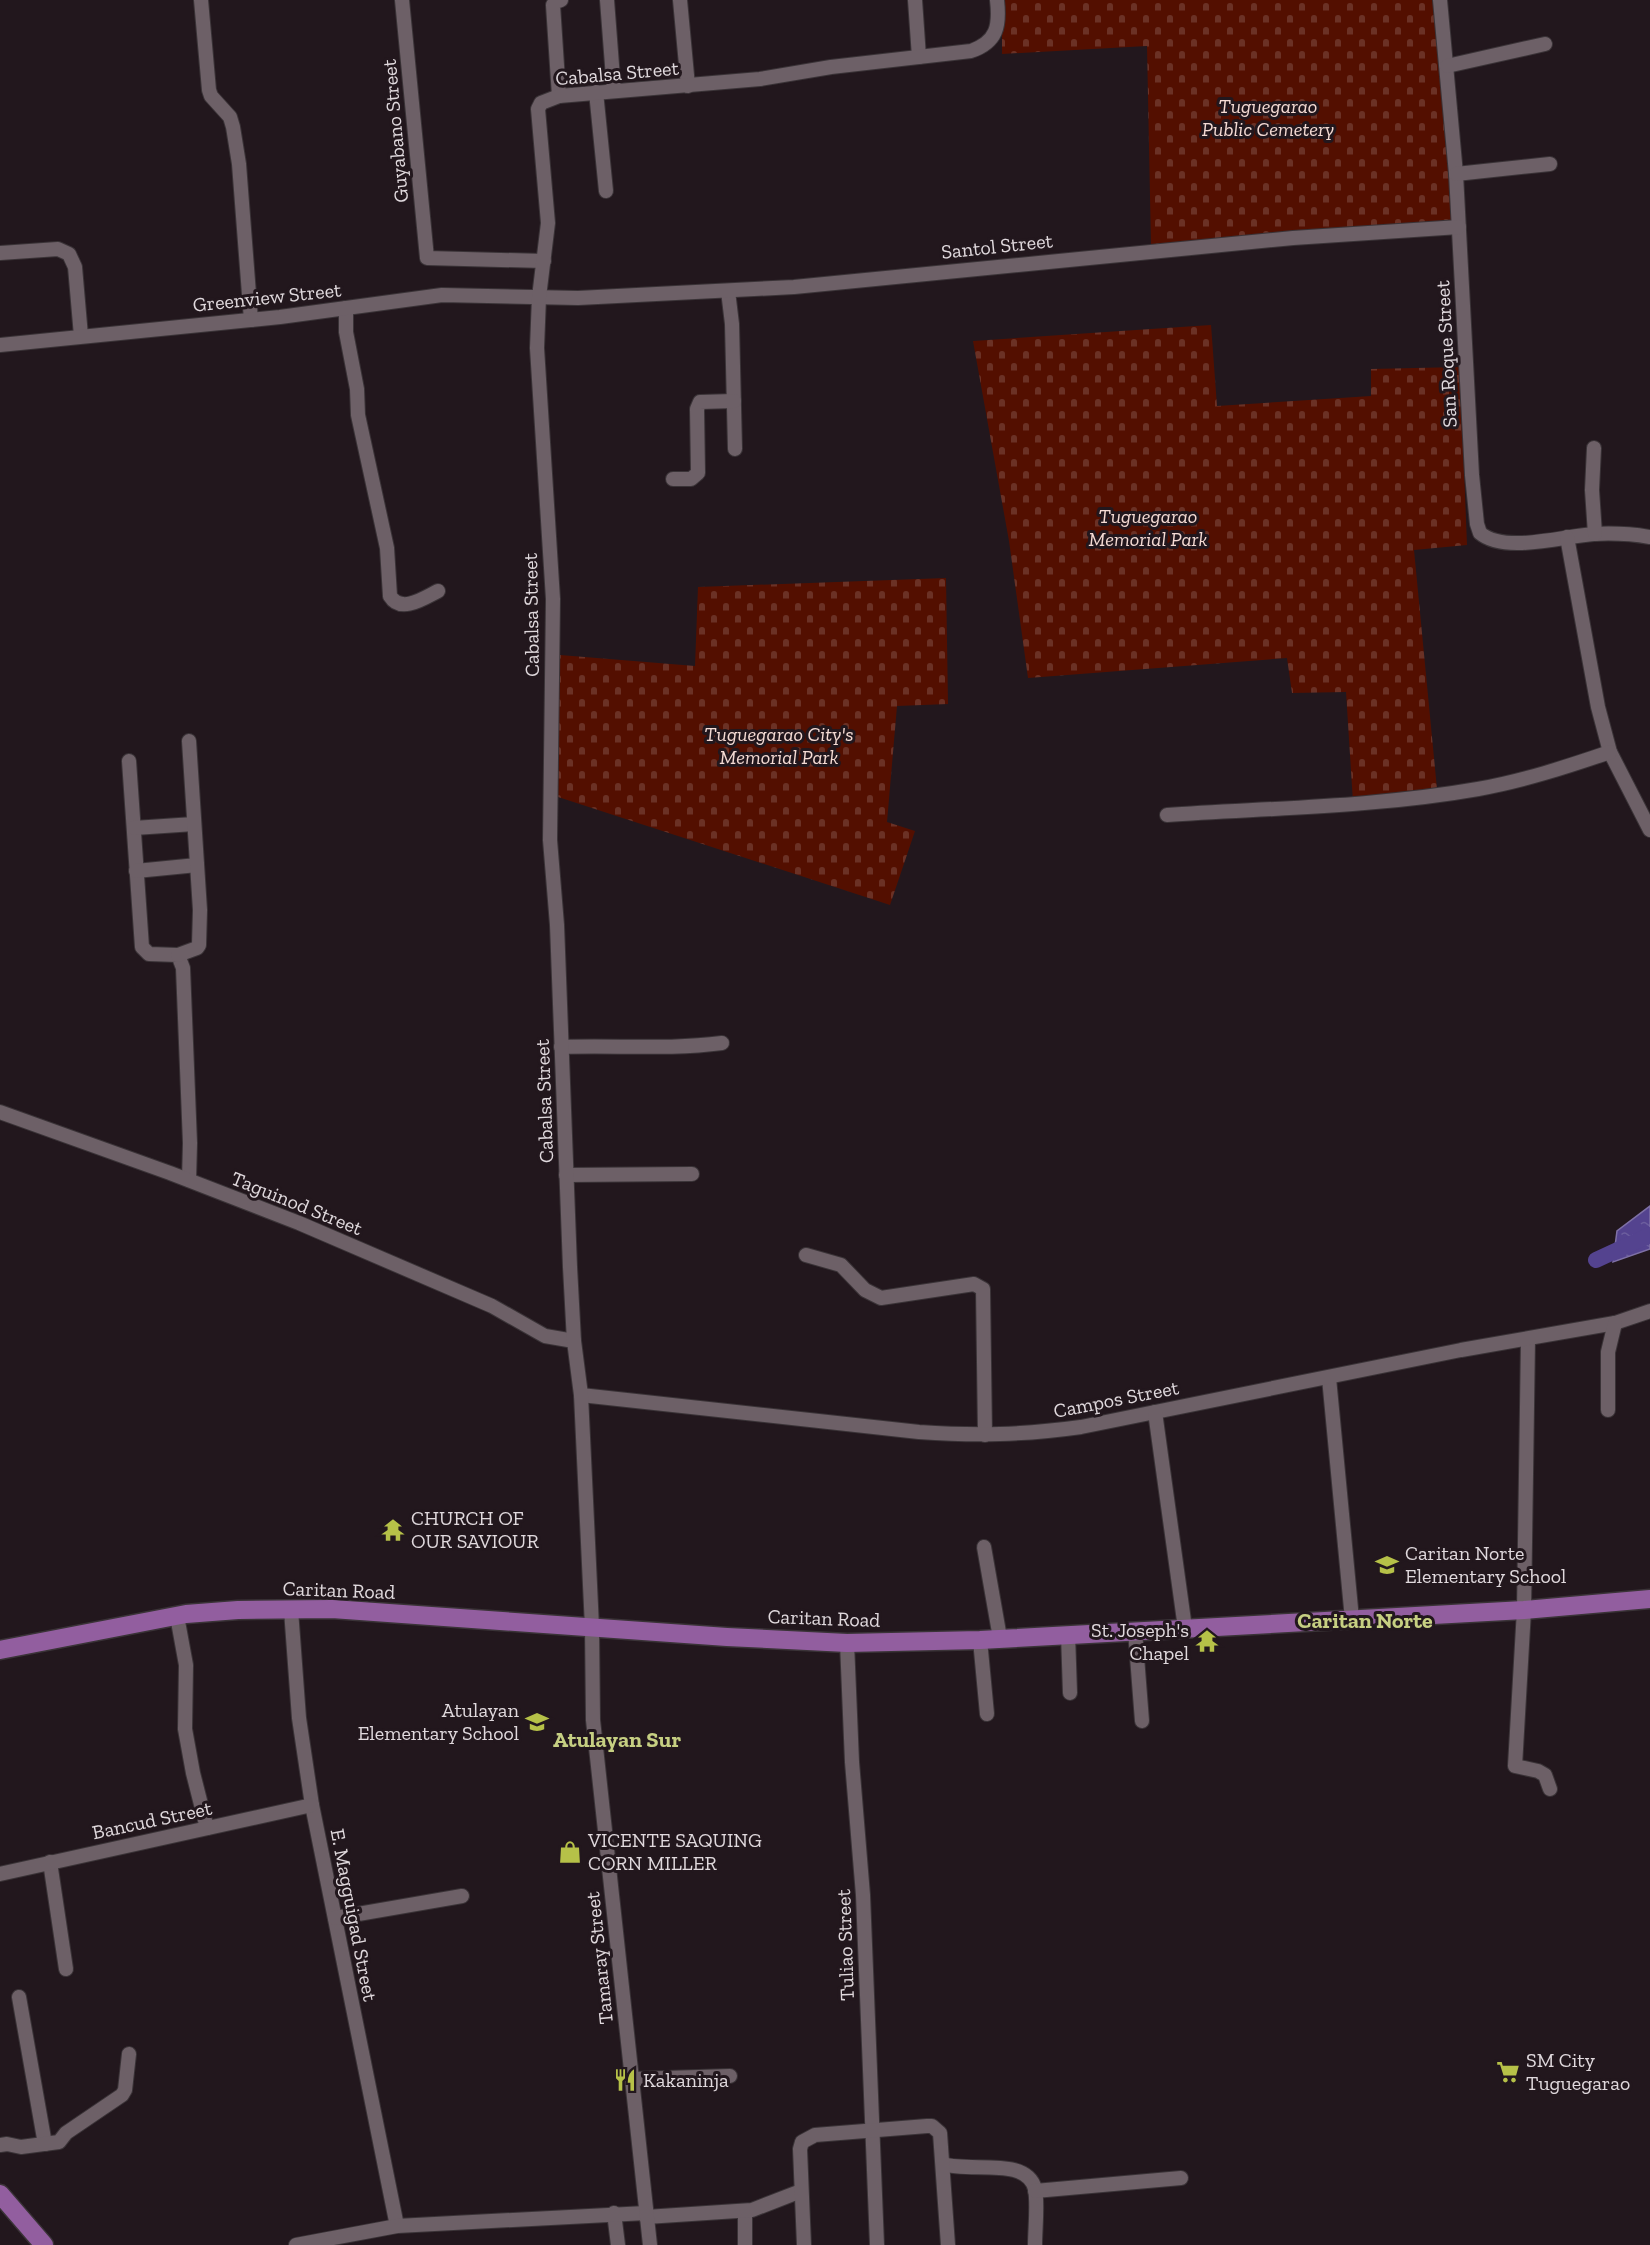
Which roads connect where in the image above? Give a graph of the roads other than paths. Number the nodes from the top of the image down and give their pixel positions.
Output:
1 (201, 0) edge
2 (402, 0) edge
3 (561, 0) edge
4 (607, 0) edge
5 (680, 0) edge
6 (915, 0) edge
7 (998, 0) edge
8 (1440, 0) edge
9 (1545, 44) dead end
10 (919, 57) junction
11 (1447, 66) junction
12 (687, 86) junction
13 (614, 91) junction
14 (596, 92) junction
15 (560, 96) junction
16 (1550, 164) dead end
17 (1456, 174) junction
18 (606, 191) dead end
19 (1459, 227) junction
20 (0, 253) edge
21 (544, 261) junction
22 (728, 291) junction
23 (539, 297) junction
24 (346, 308) junction
25 (250, 320) junction
26 (81, 336) junction
27 (0, 345) edge
28 (734, 401) junction
29 (1594, 448) dead end
30 (735, 449) dead end
31 (673, 479) dead end
32 (1594, 534) junction
33 (1567, 537) junction
34 (1650, 537) edge
35 (438, 591) dead end
36 (189, 741) dead end
37 (1610, 752) junction
38 (129, 761) dead end
39 (1167, 815) dead end
40 (194, 824) junction
41 (134, 828) junction
42 (1650, 830) edge
43 (196, 865) junction
44 (136, 871) junction
45 (178, 955) junction
46 (722, 1043) dead end
47 (561, 1047) junction
48 (0, 1112) edge
49 (692, 1174) dead end
50 (566, 1176) junction
51 (189, 1180) junction
52 (806, 1255) dead end
53 (1650, 1311) edge
54 (1615, 1323) junction
55 (1528, 1339) junction
56 (574, 1341) junction
57 (1329, 1378) junction
58 (581, 1395) junction
59 (1608, 1410) dead end
60 (1155, 1412) junction
61 (984, 1435) junction
62 (984, 1547) dead end
63 (1650, 1599) edge
64 (291, 1610) junction
65 (1524, 1610) junction
66 (177, 1616) junction
67 (1352, 1620) junction
68 (592, 1627) junction
69 (1185, 1628) junction
70 (1135, 1631) junction
71 (1068, 1634) junction
72 (1000, 1638) junction
73 (980, 1640) junction
74 (847, 1643) junction
75 (0, 1650) edge
76 (1070, 1693) dead end
77 (987, 1714) dead end
78 (1142, 1721) dead end
79 (1550, 1789) dead end
80 (312, 1805) junction
81 (207, 1828) junction
82 (50, 1862) junction
83 (0, 1874) edge
84 (462, 1896) dead end
85 (335, 1918) junction
86 (66, 1969) dead end
87 (19, 1997) dead end
88 (129, 2054) dead end
89 (730, 2076) dead end
90 (632, 2079) junction
91 (872, 2130) junction
92 (45, 2144) junction
93 (0, 2145) edge
94 (943, 2164) junction
95 (1181, 2178) dead end
96 (801, 2191) junction
97 (1035, 2191) junction
98 (0, 2194) edge
99 (745, 2211) junction
100 (614, 2213) junction
101 (646, 2215) junction
102 (397, 2226) junction
103 (44, 2245) edge
104 (296, 2245) edge
105 (618, 2245) edge
106 (650, 2245) edge
107 (745, 2245) edge
108 (804, 2245) edge
109 (878, 2245) edge
110 (948, 2245) edge
111 (1035, 2245) edge

1 - 25 street
2 - 21 street, Guyabano Street
3 - 15 street
4 - 13 street
5 - 12 street
6 - 10 street
7 - 10 street, Cabalsa Street
8 - 11 street, San Roque Street
9 - 11 street
10 - 12 street, Cabalsa Street
11 - 17 street, San Roque Street
12 - 13 street, Cabalsa Street
13 - 14 street, Cabalsa Street
14 - 15 street, Cabalsa Street
14 - 18 street
15 - 21 street, Cabalsa Street
16 - 17 street
17 - 19 street, San Roque Street
19 - 22 street, Santol Street
19 - 33 street, San Roque Street
20 - 26 street
21 - 23 street, Cabalsa Street
22 - 23 street, Santol Street
22 - 28 street
23 - 24 street, Greenview Street
23 - 47 street, Cabalsa Street
24 - 25 street, Greenview Street
24 - 35 street
25 - 26 street, Greenview Street
26 - 27 street, Greenview Street
28 - 30 street
28 - 31 street
29 - 32 street
32 - 33 street, San Roque Street
32 - 34 street, San Roque Street
33 - 37 street
36 - 40 street
37 - 39 street
37 - 42 street
38 - 41 street
40 - 41 street
40 - 43 street
41 - 44 street
43 - 44 street
43 - 45 street
44 - 45 street
45 - 51 street
46 - 47 street
47 - 50 street, Cabalsa Street
48 - 51 street, Taguinod Street
49 - 50 street
50 - 56 street, Cabalsa Street
51 - 56 street, Taguinod Street
52 - 61 street
53 - 54 street, Campos Street
54 - 55 street, Campos Street
54 - 59 street
55 - 57 street, Campos Street
55 - 65 street
56 - 58 street, Cabalsa Street
57 - 60 street, Campos Street
57 - 67 street
58 - 61 street, Campos Street
58 - 68 street, Cabalsa Street
60 - 61 street, Campos Street
60 - 69 street
62 - 72 street
63 - 65 main road, Caritan Road
64 - 66 main road, Caritan Road
64 - 68 main road, Caritan Road
64 - 80 street, E. Magguigad Street
65 - 67 main road, Caritan Road
65 - 79 street
66 - 75 main road, Caritan Road
66 - 81 street
67 - 69 main road, Caritan Road
68 - 74 main road, Caritan Road
68 - 90 street, Tamaray Street
69 - 70 main road, Caritan Road
70 - 71 main road, Caritan Road
70 - 78 street
71 - 72 main road, Caritan Road
71 - 76 street
72 - 73 main road, Caritan Road
73 - 74 main road, Caritan Road
73 - 77 street
74 - 91 street, Tuliao Street
80 - 81 street, Bancud Street
80 - 85 street, E. Magguigad Street
81 - 82 street, Bancud Street
82 - 83 street, Bancud Street
82 - 86 street
84 - 85 street
85 - 102 street, E. Magguigad Street
87 - 92 street
88 - 92 street
89 - 90 street
90 - 101 street, Tamaray Street
91 - 94 street
91 - 96 street
91 - 109 street, Tuliao Street
92 - 93 street
94 - 97 street
94 - 110 street
95 - 97 street
96 - 99 street
96 - 108 street
97 - 111 street
98 - 103 main road
99 - 101 street
99 - 107 street
100 - 101 street
100 - 102 street
100 - 105 street
101 - 106 street, Tamaray Street
102 - 104 street

